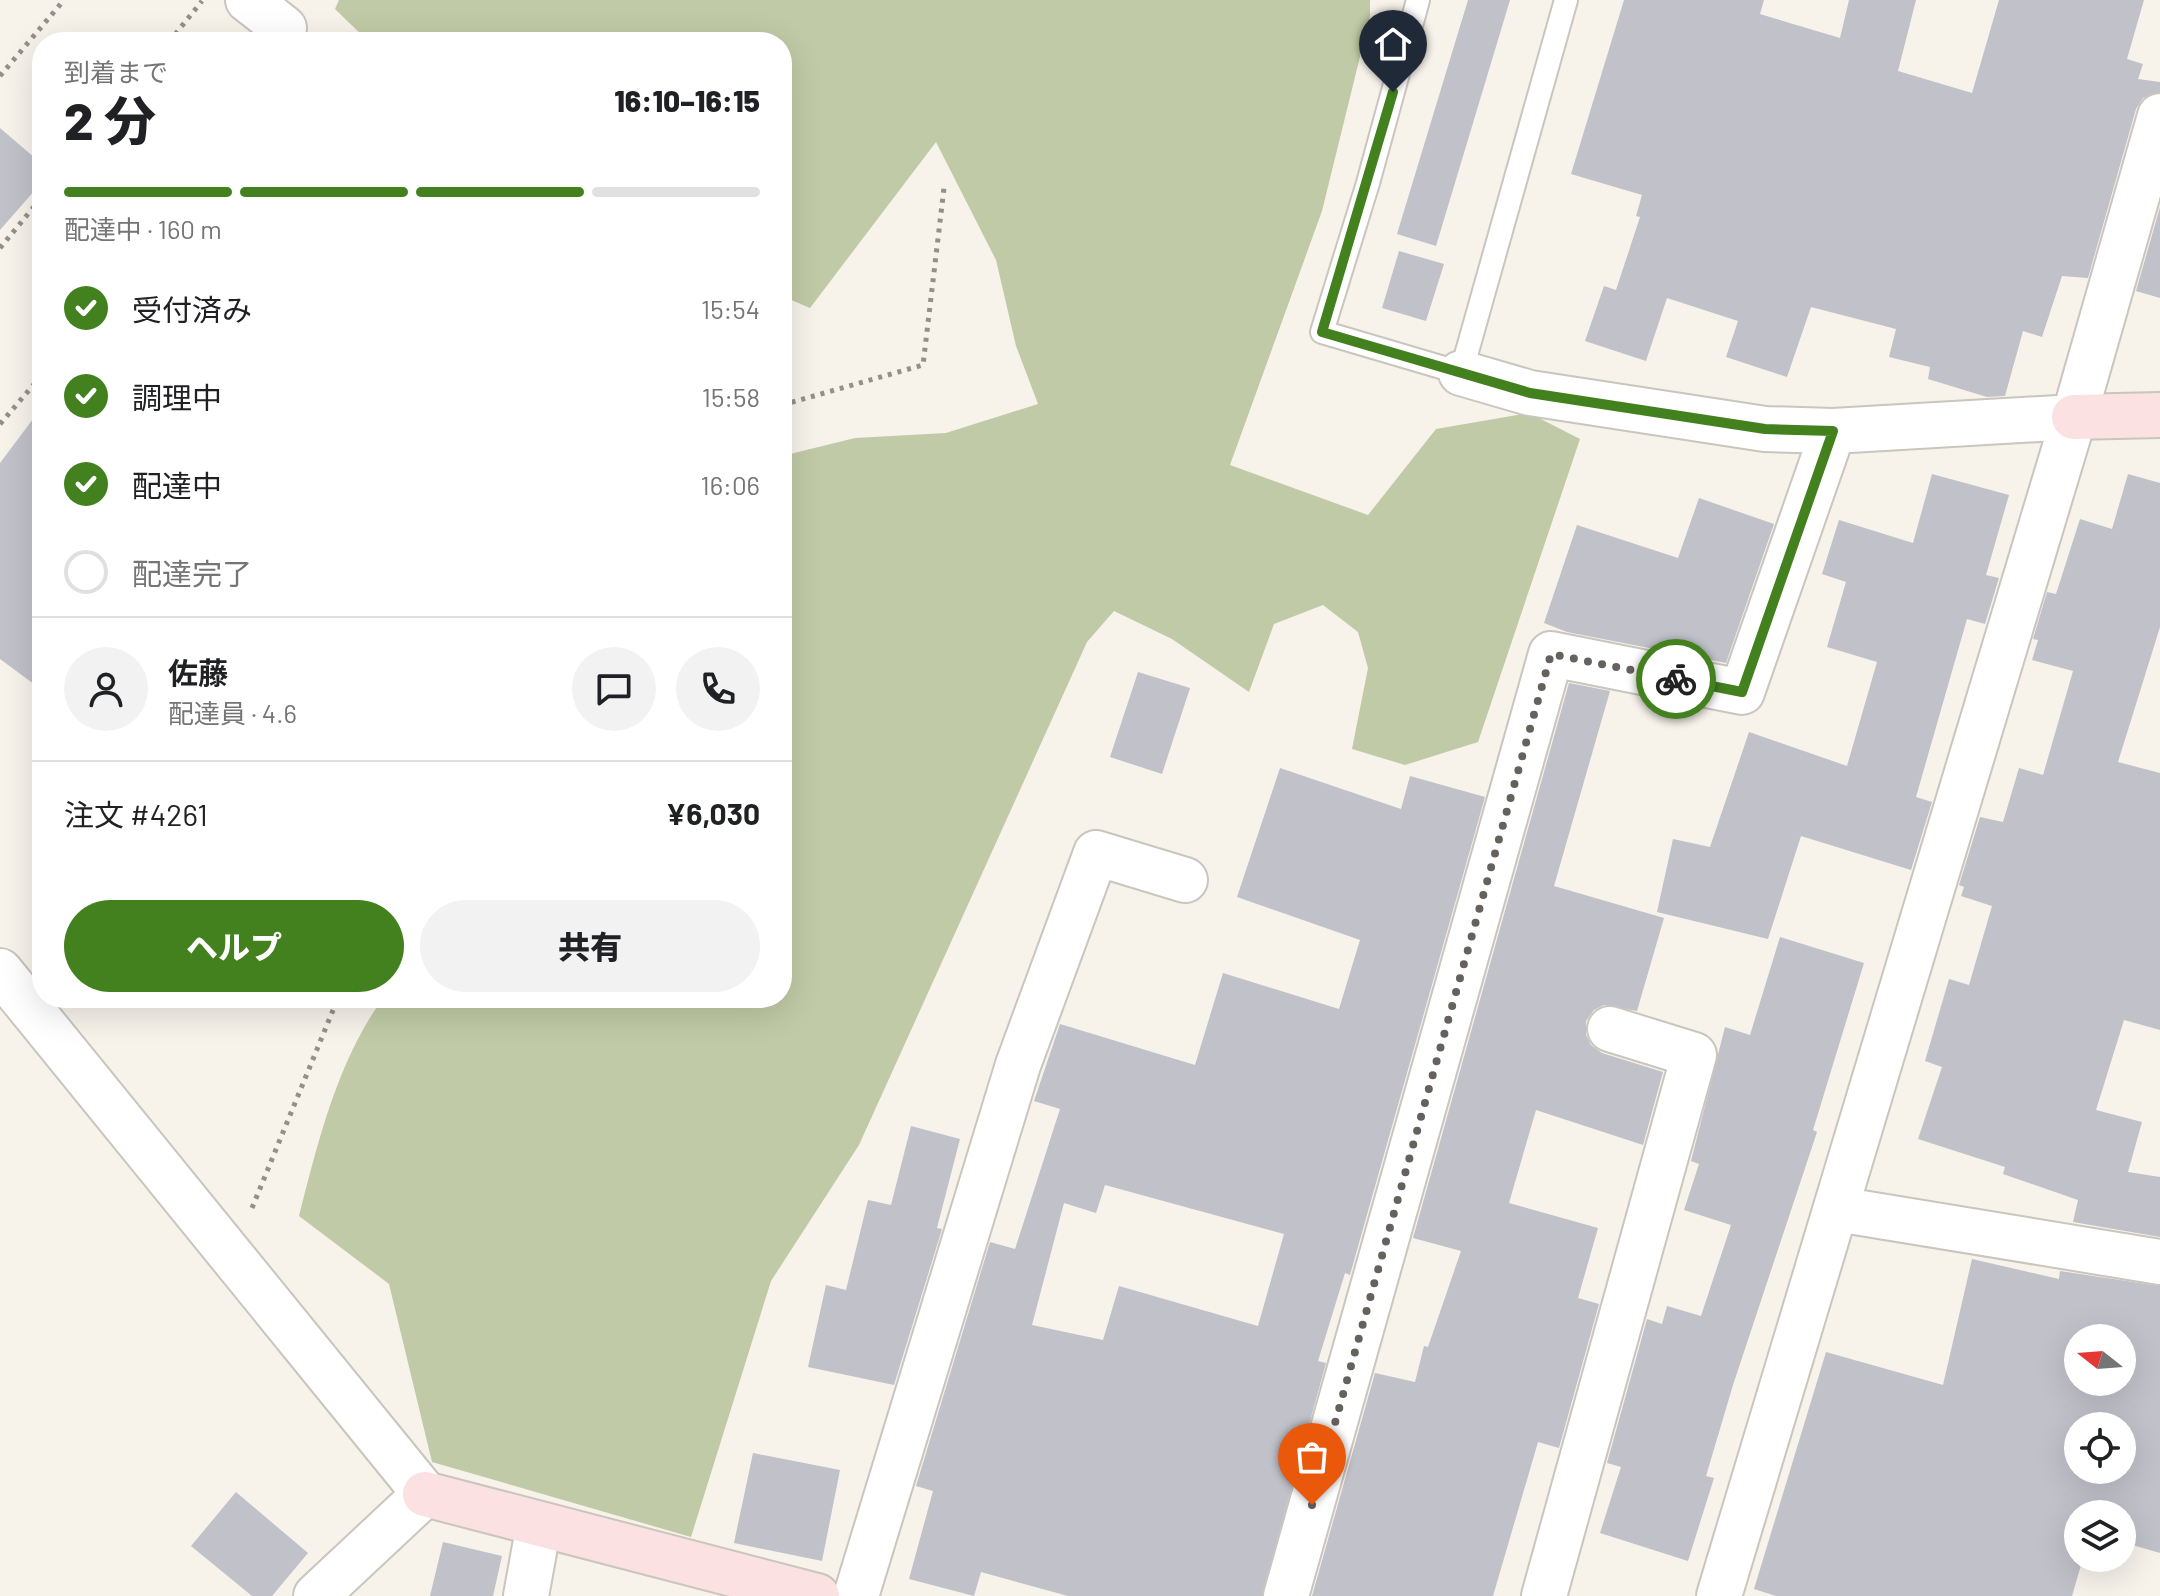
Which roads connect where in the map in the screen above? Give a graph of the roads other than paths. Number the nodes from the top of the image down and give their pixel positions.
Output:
1 (248, 0) edge
2 (1418, 0) edge
3 (1566, 0) edge
4 (284, 28) dead end
5 (2160, 116) edge
6 (1461, 373) junction
7 (2160, 415) edge
8 (2074, 417) junction
9 (1833, 431) junction
10 (1185, 880) dead end
11 (0, 971) edge
12 (1610, 1029) dead end
13 (1837, 1209) junction
14 (2160, 1262) edge
15 (425, 1494) junction
16 (539, 1524) junction
17 (316, 1596) edge
18 (526, 1596) edge
19 (817, 1596) edge
20 (856, 1596) edge
21 (1286, 1596) edge
22 (1544, 1596) edge
23 (1719, 1596) edge

1 - 4 street
2 - 6 lane
3 - 6 lane
5 - 8 street
6 - 9 street
7 - 8 street
8 - 9 street
8 - 13 street
9 - 21 street
10 - 20 street
11 - 15 street
12 - 22 street
13 - 14 street
13 - 23 street
15 - 16 street
15 - 17 street
16 - 18 street
16 - 19 street

